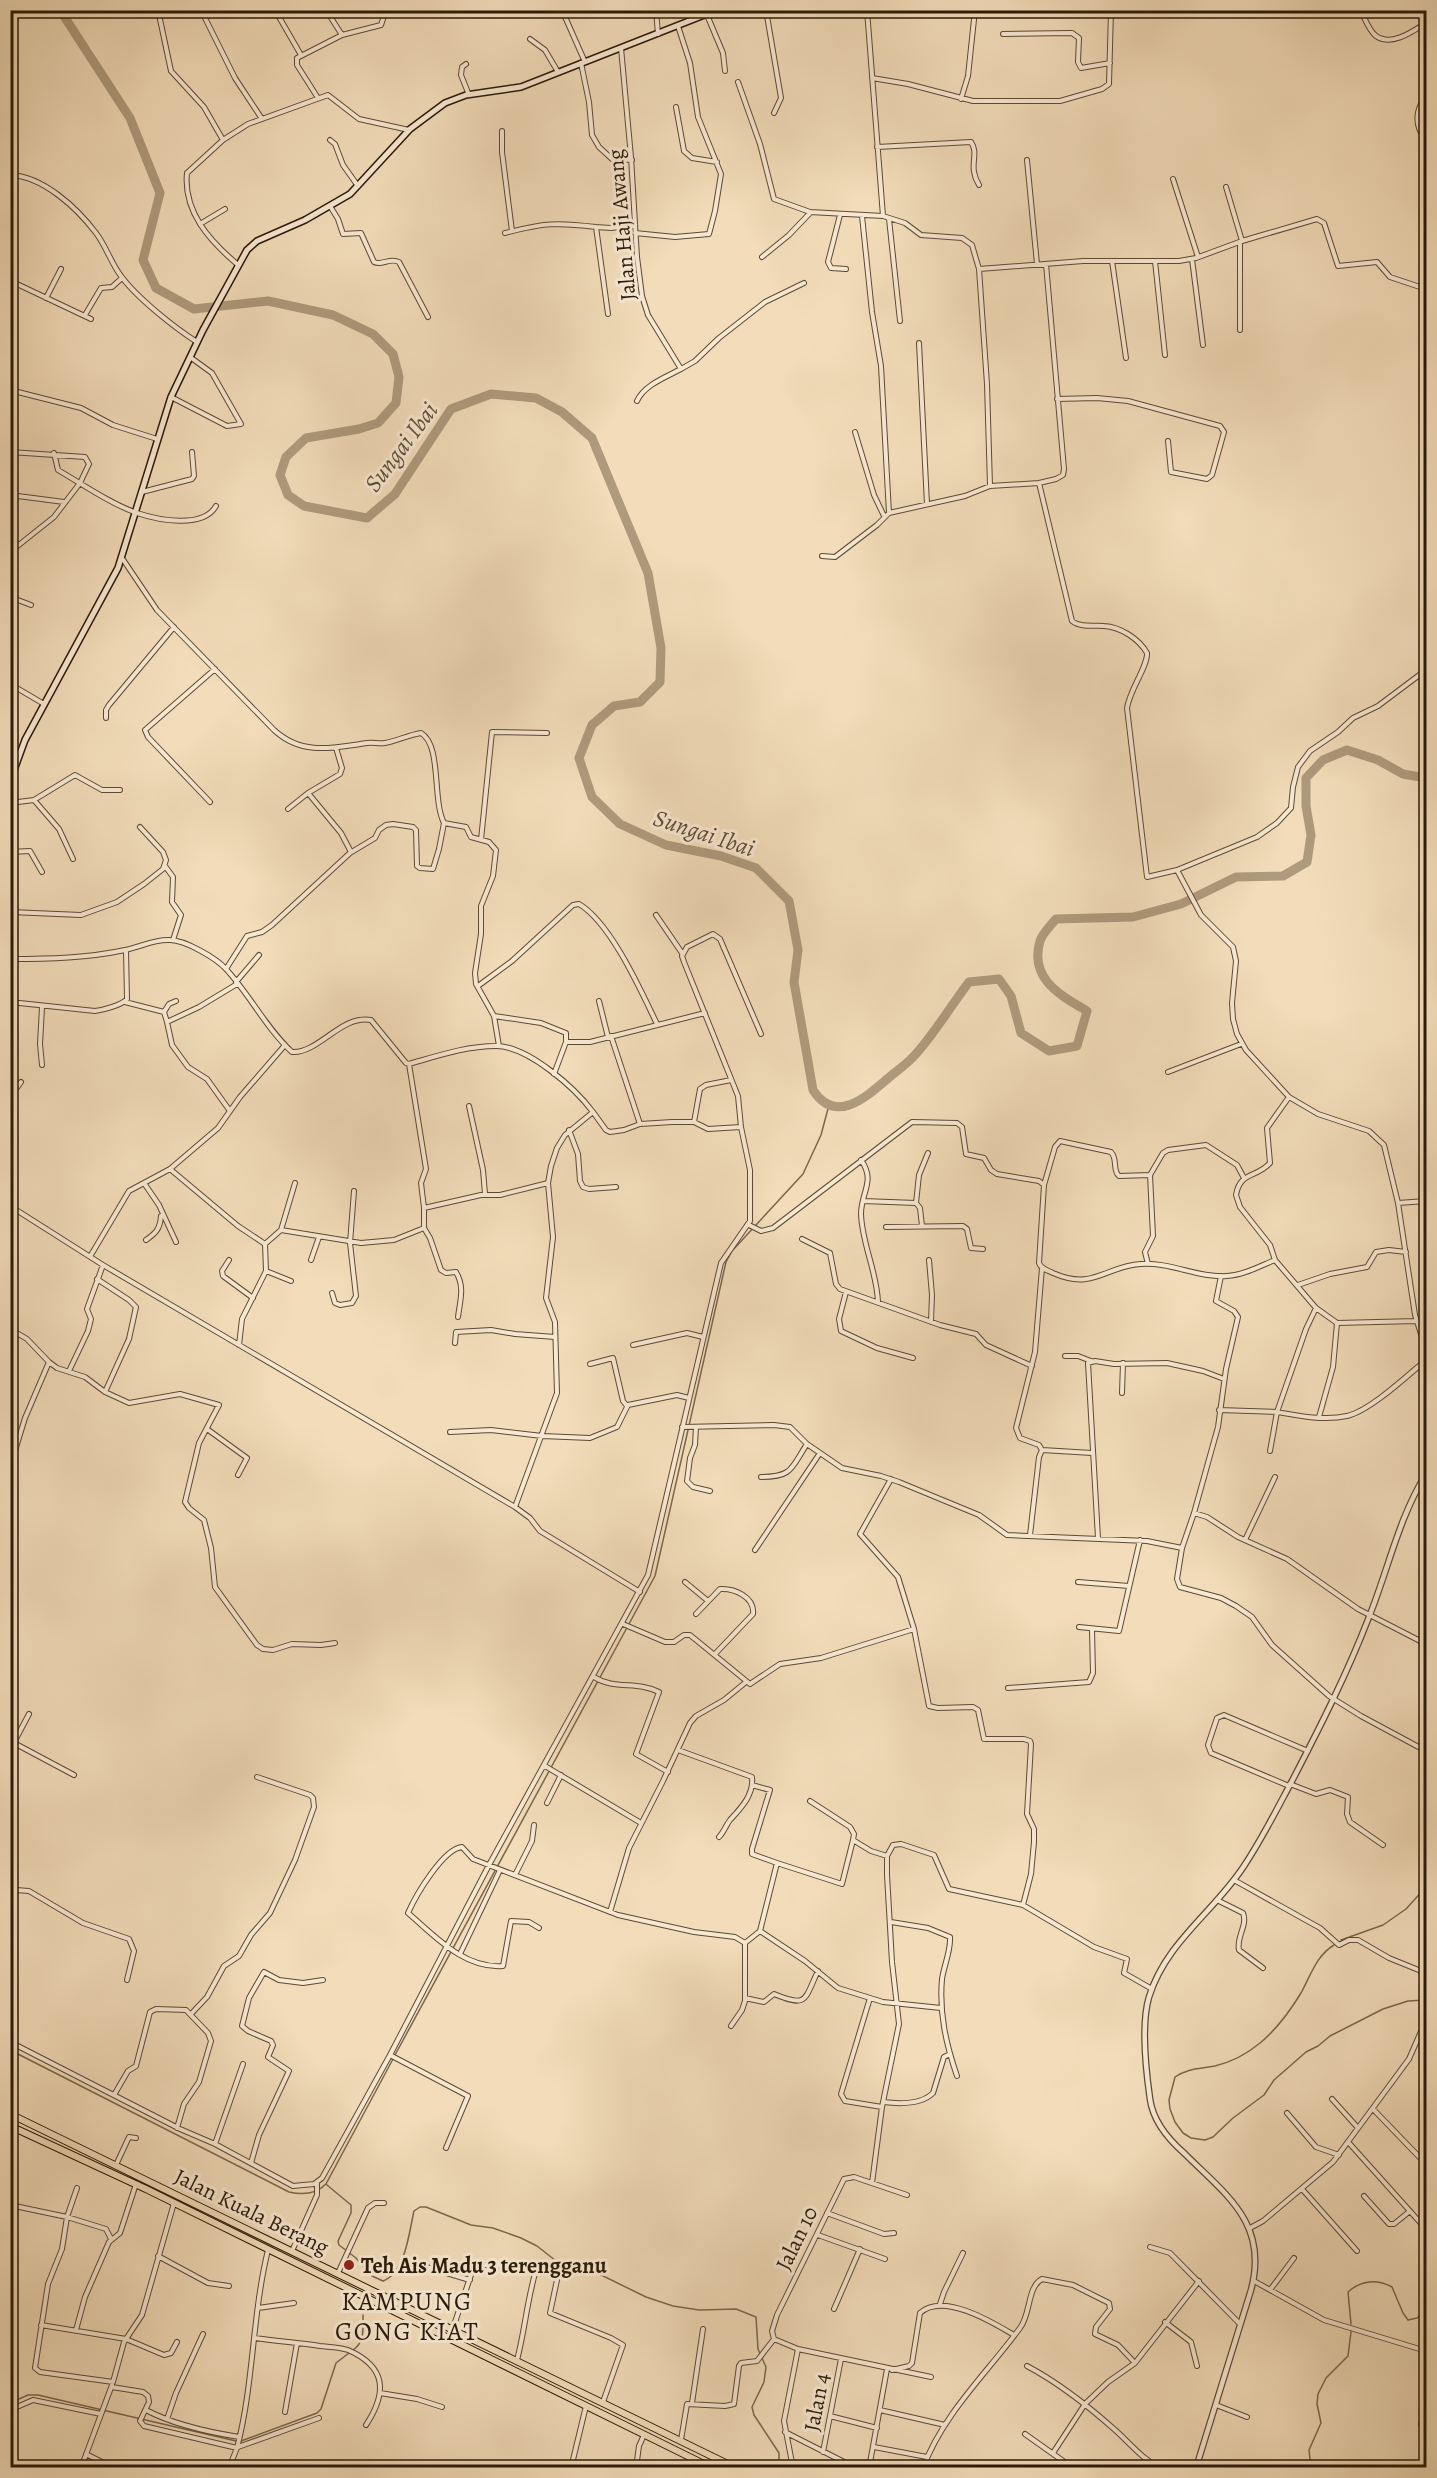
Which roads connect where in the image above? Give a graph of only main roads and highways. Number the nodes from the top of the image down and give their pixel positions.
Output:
1 (717, 10) edge
2 (10, 781) edge
3 (10, 2114) edge
4 (10, 2126) edge
5 (517, 2360) junction
6 (520, 2374) junction
7 (712, 2468) edge
8 (736, 2468) edge

1 - 2 main road
3 - 5 highway, Jalan Kuala Berang
4 - 6 highway, Jalan Kuala Berang
5 - 6 highway
5 - 8 highway, Jalan Kuala Berang
6 - 7 highway, Jalan Kuala Berang

